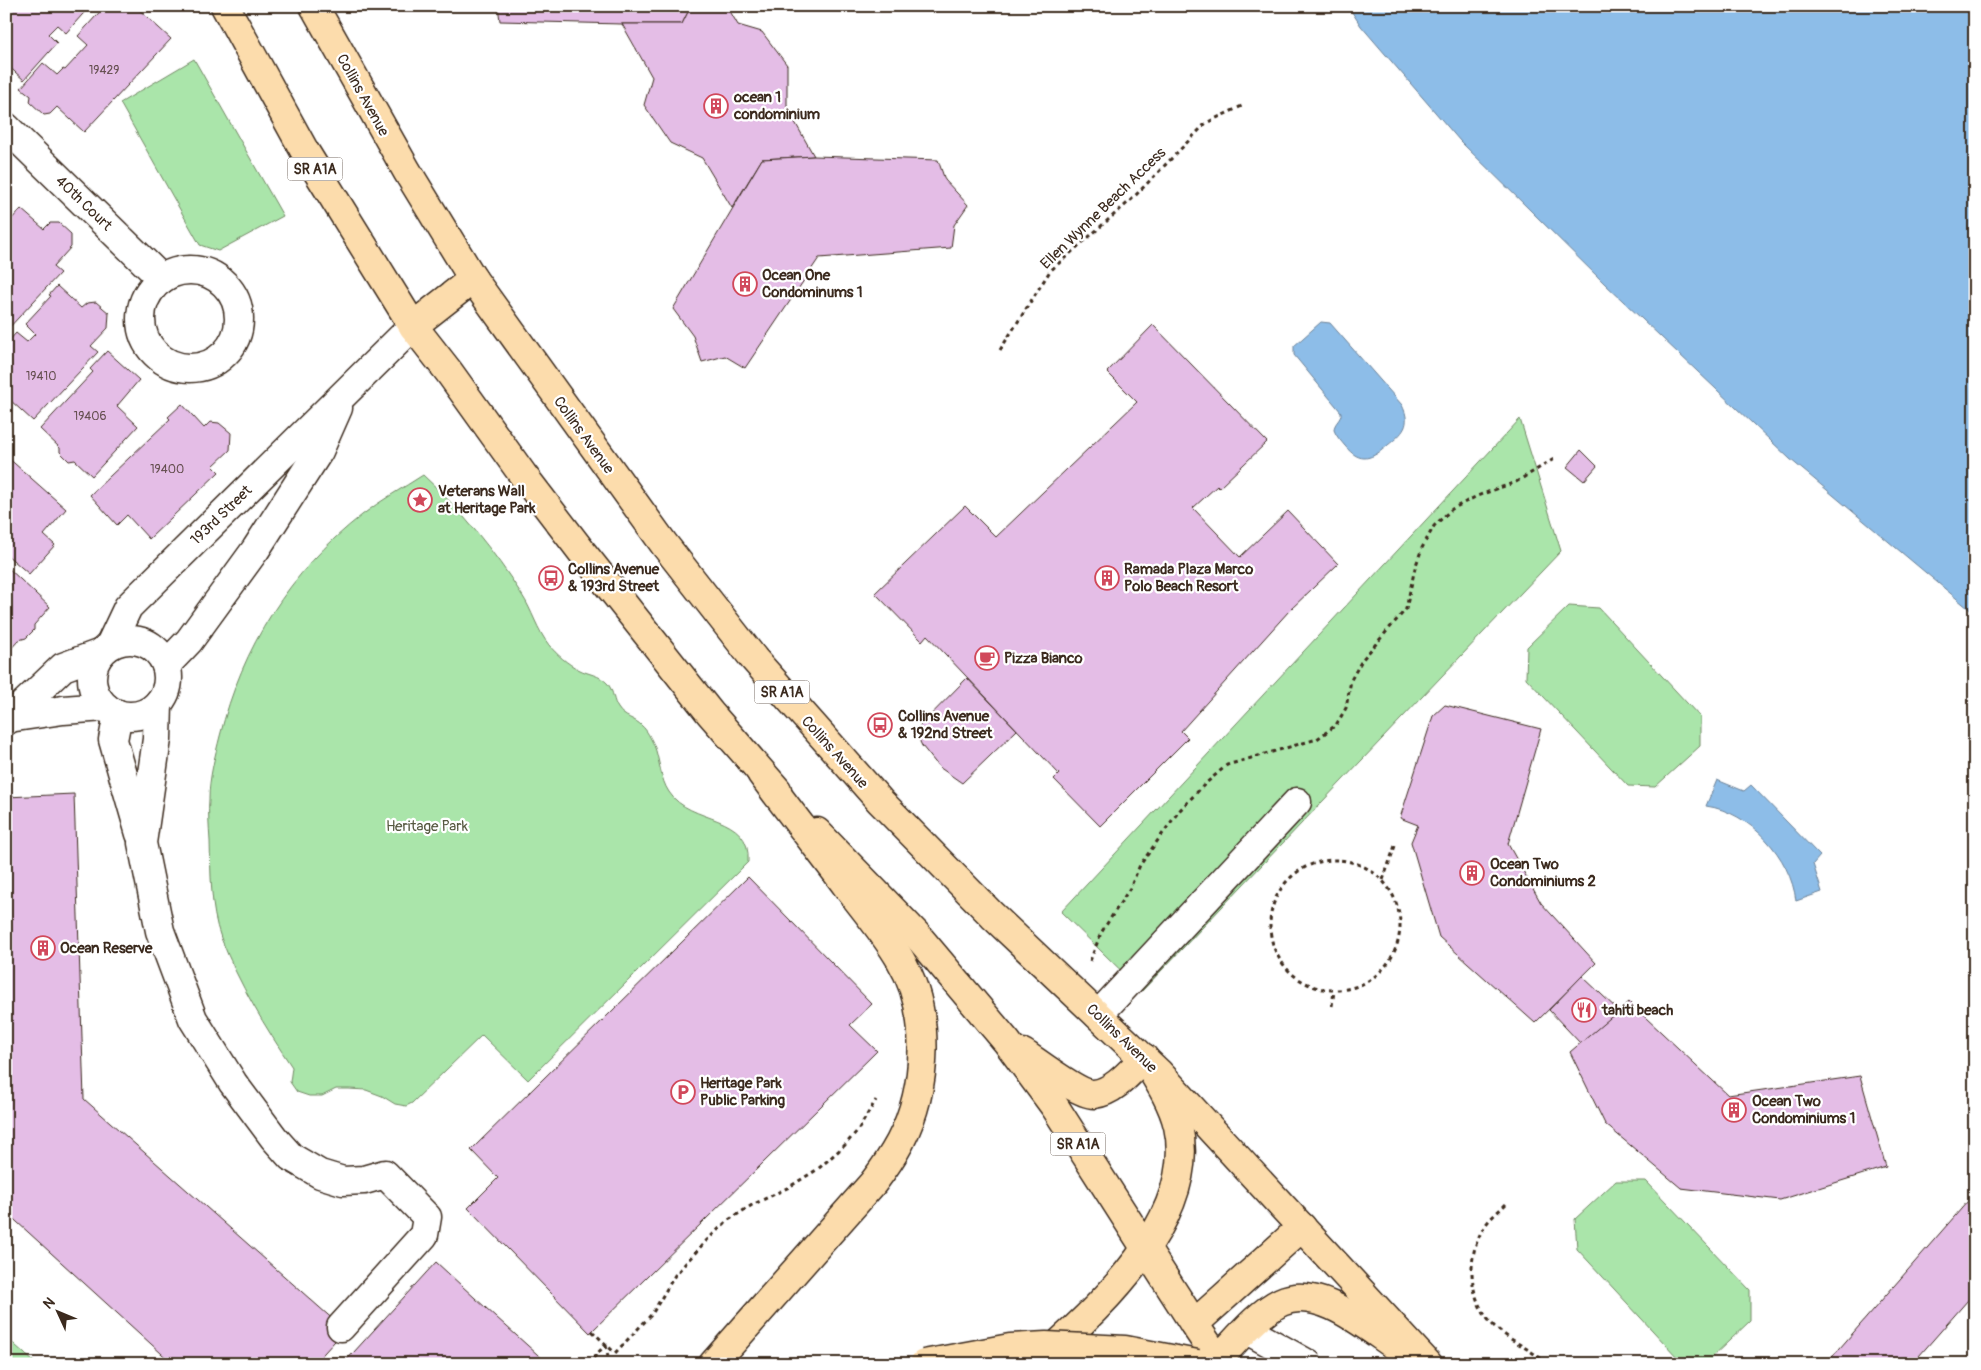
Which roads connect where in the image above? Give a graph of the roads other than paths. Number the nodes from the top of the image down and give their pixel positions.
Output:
1 (225, 6) edge
2 (314, 6) edge
3 (6, 127) edge
4 (162, 279) dead end
5 (474, 279) junction
6 (413, 326) junction
7 (344, 394) junction
8 (106, 649) junction
9 (166, 665) junction
10 (158, 704) junction
11 (111, 711) junction
12 (8, 719) edge
13 (761, 773) junction
14 (1297, 802) dead end
15 (142, 843) junction
16 (1098, 1015) junction
17 (1007, 1042) junction
18 (1144, 1058) junction
19 (1302, 1226) junction
20 (1146, 1248) junction
21 (1194, 1324) junction
22 (341, 1326) dead end
23 (1247, 1330) junction
24 (1212, 1362) edge
25 (713, 1364) edge
26 (924, 1364) edge
27 (1036, 1364) edge
28 (1308, 1364) edge
29 (1422, 1364) edge
30 (1428, 1364) edge

1 - 6 main road, SR A1A
2 - 5 main road, Collins Avenue / SR A1A
3 - 4 street, 40th Court
5 - 6 main road
5 - 16 main road, Collins Avenue / SR A1A
6 - 7 street, 193rd Street
6 - 13 main road, SR A1A
7 - 8 street, 193rd Street
7 - 9 street, 193rd Street
8 - 9 street
8 - 11 street, 193rd Street
8 - 12 street
9 - 10 street
10 - 11 street
10 - 15 street
11 - 12 street
11 - 15 street
13 - 17 main road, SR A1A
13 - 25 main road
14 - 16 street
15 - 22 street
16 - 18 main road, Collins Avenue / SR A1A
17 - 18 main road
17 - 20 main road, SR A1A
18 - 19 main road, Collins Avenue / SR A1A
18 - 20 main road
19 - 21 main road
19 - 30 main road, Collins Avenue / SR A1A
20 - 21 main road, SR A1A
20 - 27 main road
21 - 24 main road, SR A1A
23 - 24 main road
23 - 28 street
23 - 29 main road
24 - 26 main road, bridge

